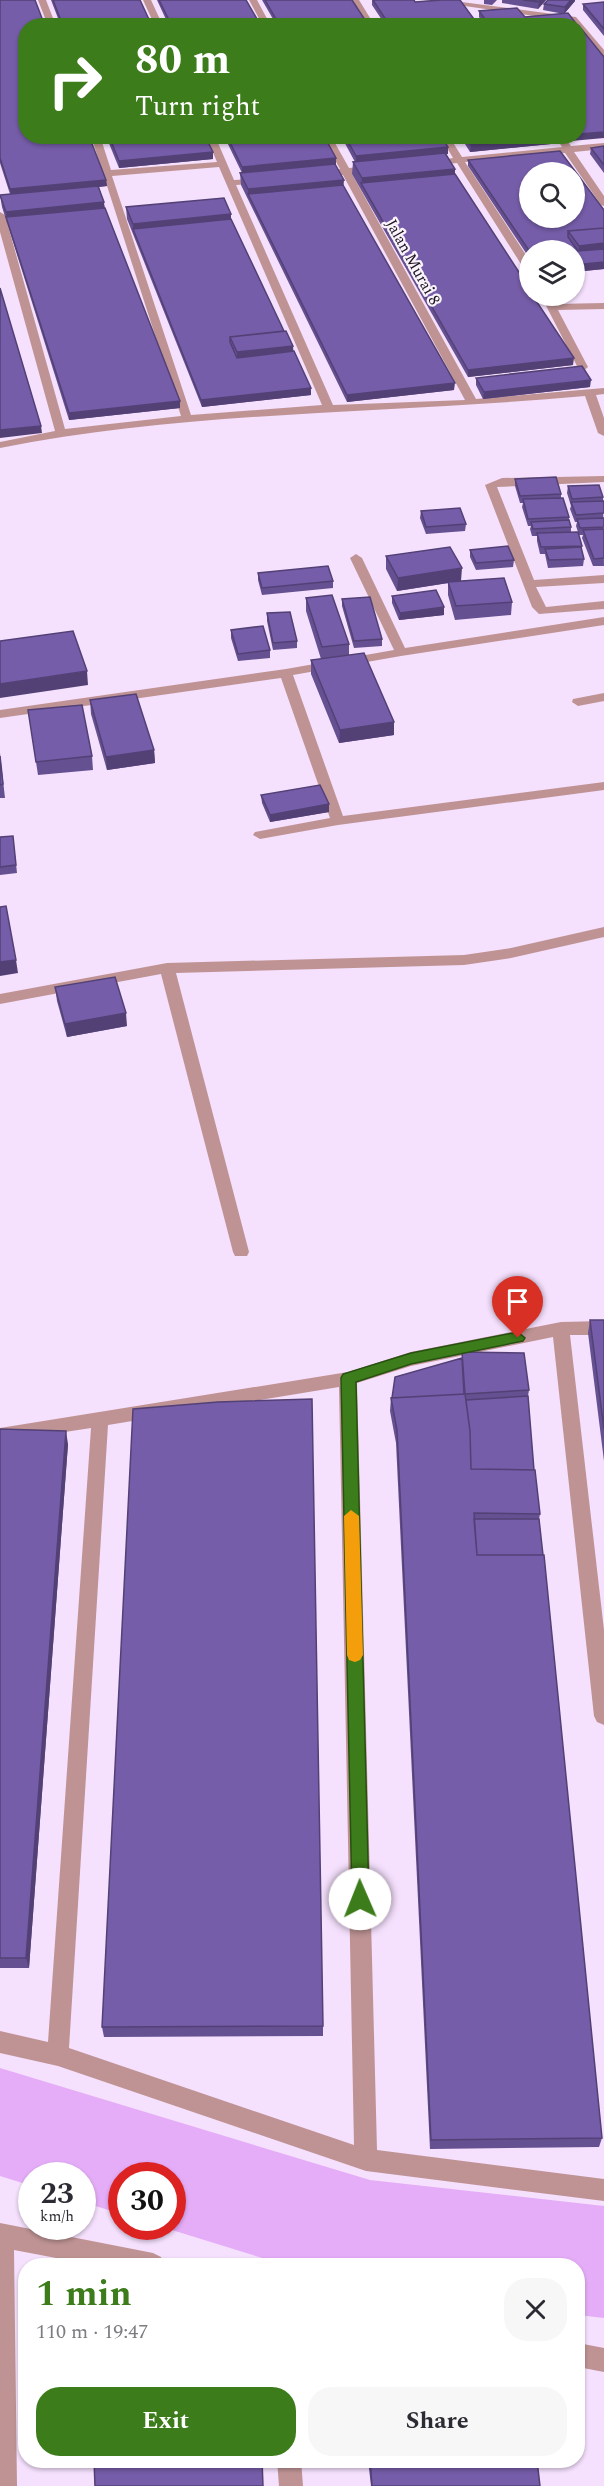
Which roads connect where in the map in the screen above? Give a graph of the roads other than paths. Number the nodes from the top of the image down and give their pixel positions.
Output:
1 (42, 0) edge
2 (147, 0) edge
3 (253, 0) edge
4 (355, 0) edge
5 (427, 0) edge
6 (463, 4) junction
7 (49, 18) edge
8 (155, 18) edge
9 (263, 18) edge
10 (366, 18) edge
11 (473, 18) edge
12 (566, 18) edge
13 (586, 35) edge
14 (604, 56) edge
15 (98, 144) edge
16 (213, 144) edge
17 (330, 144) edge
18 (449, 144) edge
19 (565, 144) edge
20 (604, 146) edge
21 (569, 150) junction
22 (459, 160) junction
23 (222, 164) junction
24 (414, 164) edge
25 (379, 168) edge
26 (345, 172) junction
27 (109, 173) junction
28 (311, 175) edge
29 (277, 178) edge
30 (231, 183) junction
31 (604, 203) edge
32 (241, 205) junction
33 (229, 206) edge
34 (0, 214) edge
35 (134, 214) edge
36 (122, 215) junction
37 (519, 253) edge
38 (604, 306) edge
39 (553, 307) joint
40 (554, 373) edge
41 (604, 391) edge
42 (589, 392) junction
43 (472, 403) junction
44 (329, 408) junction
45 (187, 419) junction
46 (61, 433) junction
47 (604, 433) edge
48 (0, 445) edge
49 (604, 479) edge
50 (356, 558) dead end
51 (604, 579) edge
52 (529, 584) junction
53 (604, 605) edge
54 (604, 621) edge
55 (400, 652) junction
56 (286, 673) junction
57 (604, 697) edge
58 (578, 702) dead end
59 (0, 714) edge
60 (604, 786) edge
61 (338, 820) junction
62 (260, 835) dead end
63 (604, 932) edge
64 (167, 968) junction
65 (0, 999) edge
66 (241, 1252) dead end
67 (604, 1328) edge
68 (561, 1329) junction
69 (348, 1378) junction
70 (100, 1419) junction
71 (0, 1435) edge
72 (604, 1716) edge
73 (0, 2042) edge
74 (58, 2055) junction
75 (366, 2160) junction
76 (604, 2190) edge
77 (1, 2236) edge
78 (116, 2258) edge
79 (585, 2356) edge
80 (604, 2360) edge
81 (290, 2468) edge
82 (5, 2486) edge
83 (291, 2486) edge

1 - 7 street
2 - 8 street
3 - 9 street
4 - 10 street
5 - 6 street
6 - 11 street
6 - 12 street
13 - 14 street
15 - 27 street
16 - 23 street
17 - 26 street, Jalan Murai 8
18 - 22 street
19 - 21 street
20 - 21 street
21 - 22 street
21 - 31 street
22 - 24 street
22 - 37 street
23 - 27 street
23 - 30 street
25 - 26 street
26 - 28 street
26 - 43 street, Jalan Murai 8
27 - 36 street
29 - 30 street
30 - 32 street
32 - 33 street
32 - 44 street
34 - 46 street
35 - 36 street
36 - 45 street
38 - 39 street
39 - 40 street
41 - 42 street
42 - 43 street
42 - 47 street
43 - 44 street
44 - 45 street
45 - 46 street
46 - 48 street
49 - 52 street
50 - 55 street
51 - 52 street
52 - 53 street
54 - 55 street
55 - 56 street
56 - 59 street
56 - 61 street
57 - 58 street
60 - 61 street
61 - 62 street
63 - 64 street
64 - 65 street
64 - 66 street
67 - 68 street
68 - 69 street
68 - 72 street
69 - 70 street
69 - 75 street
70 - 71 street
70 - 74 street
73 - 74 street
74 - 75 street
75 - 76 street
77 - 78 street
77 - 82 street
79 - 80 street
81 - 83 street

